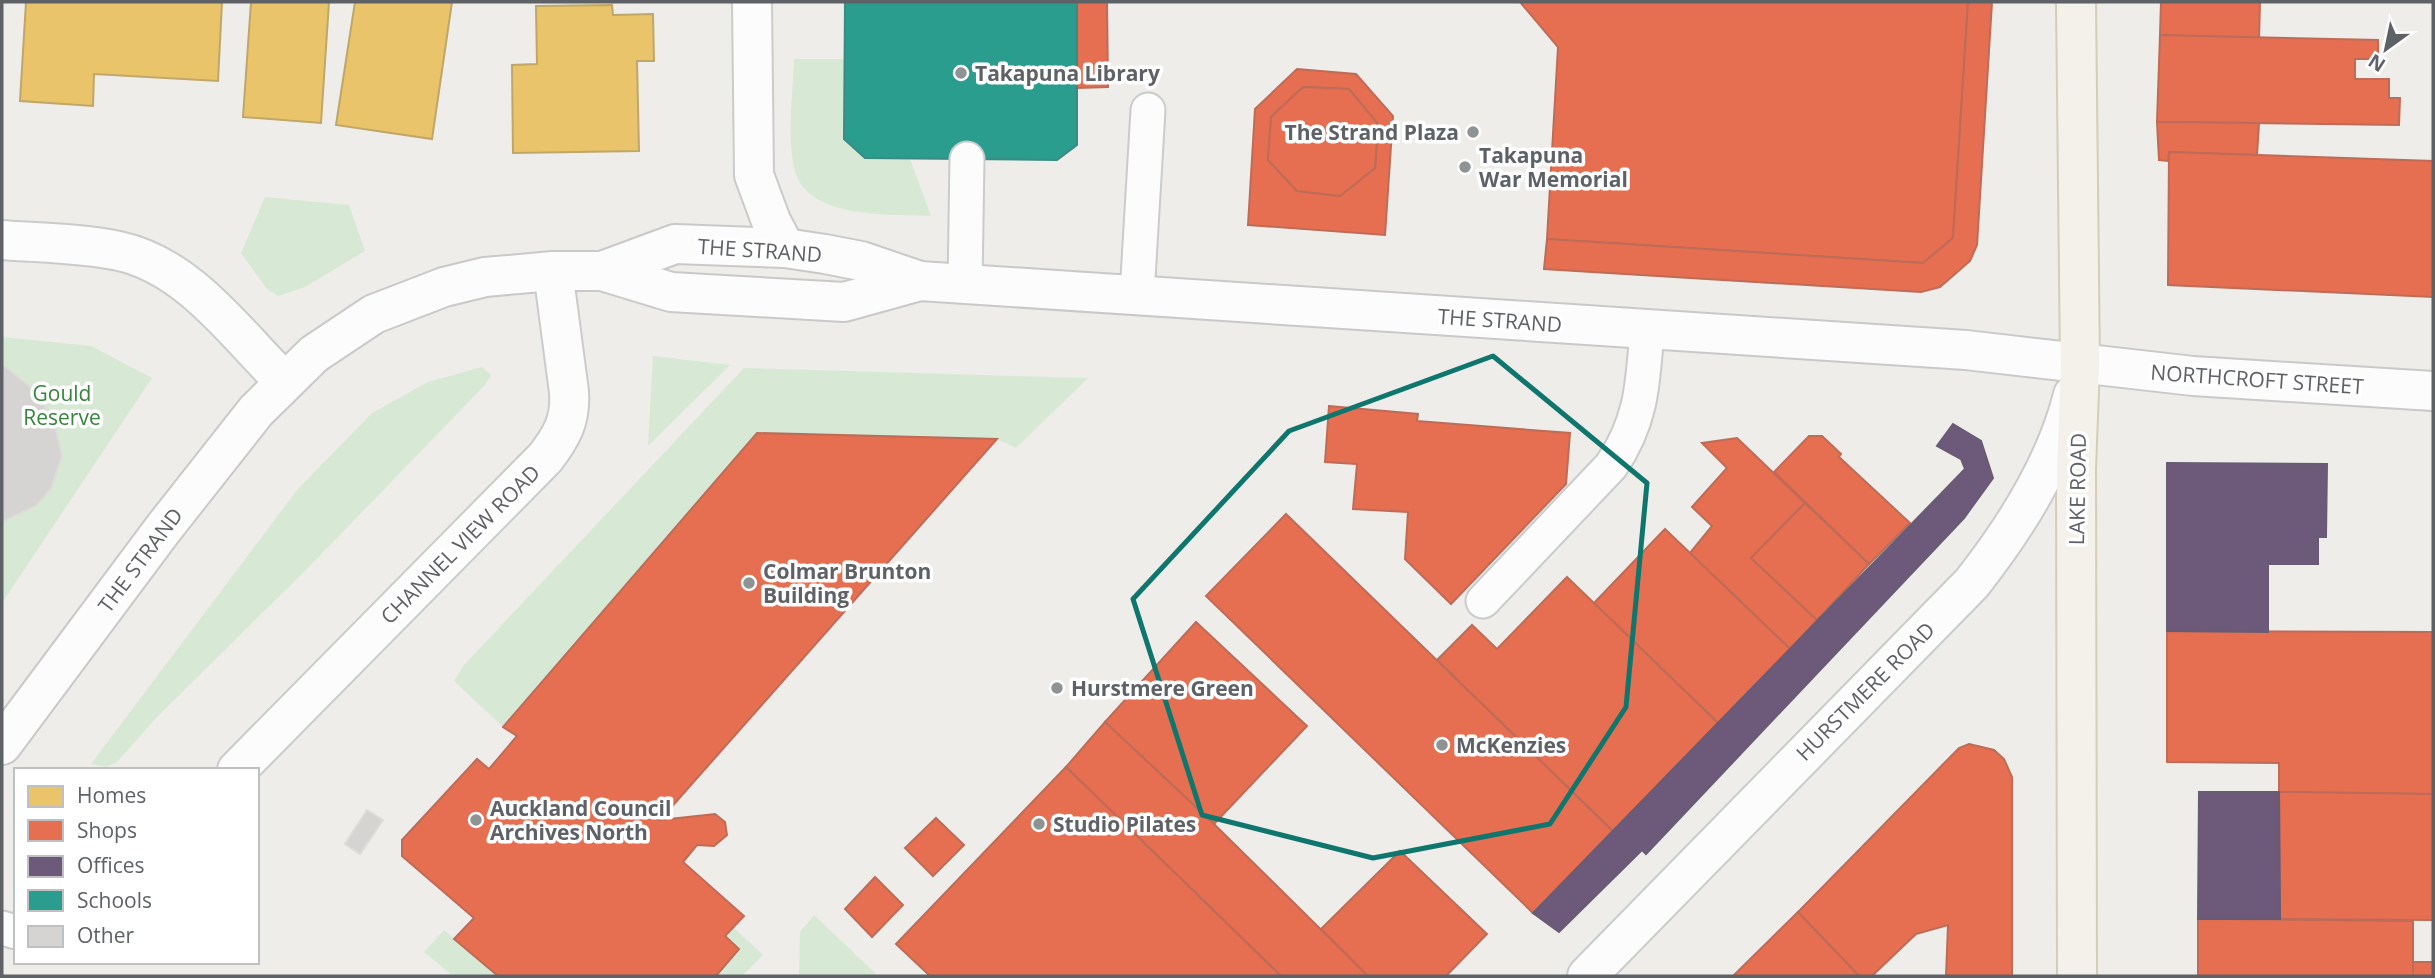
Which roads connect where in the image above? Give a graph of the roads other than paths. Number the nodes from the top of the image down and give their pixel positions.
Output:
1 (752, 2) edge
2 (2076, 2) edge
3 (1149, 110) dead end
4 (967, 159) dead end
5 (2, 240) edge
6 (785, 248) junction
7 (553, 271) junction
8 (601, 271) junction
9 (919, 281) junction
10 (965, 285) junction
11 (1137, 295) junction
12 (1647, 329) junction
13 (2080, 365) junction
14 (284, 381) junction
15 (2433, 391) edge
16 (1483, 601) dead end
17 (2, 745) edge
18 (239, 768) edge
19 (1587, 976) edge
20 (2077, 976) edge

1 - 6 street
2 - 13 main road, LAKE ROAD
3 - 11 lane
4 - 10 lane
5 - 14 street
6 - 8 street, THE STRAND
6 - 9 street, THE STRAND
7 - 8 street, THE STRAND
7 - 14 street, THE STRAND
7 - 18 street, CHANNEL VIEW ROAD
8 - 9 street, THE STRAND
9 - 10 street, THE STRAND
10 - 11 street, THE STRAND
11 - 12 street, THE STRAND
12 - 13 street, THE STRAND
12 - 16 lane
13 - 15 street, NORTHCROFT STREET
13 - 19 street, HURSTMERE ROAD
13 - 20 main road, LAKE ROAD
14 - 17 street, THE STRAND

